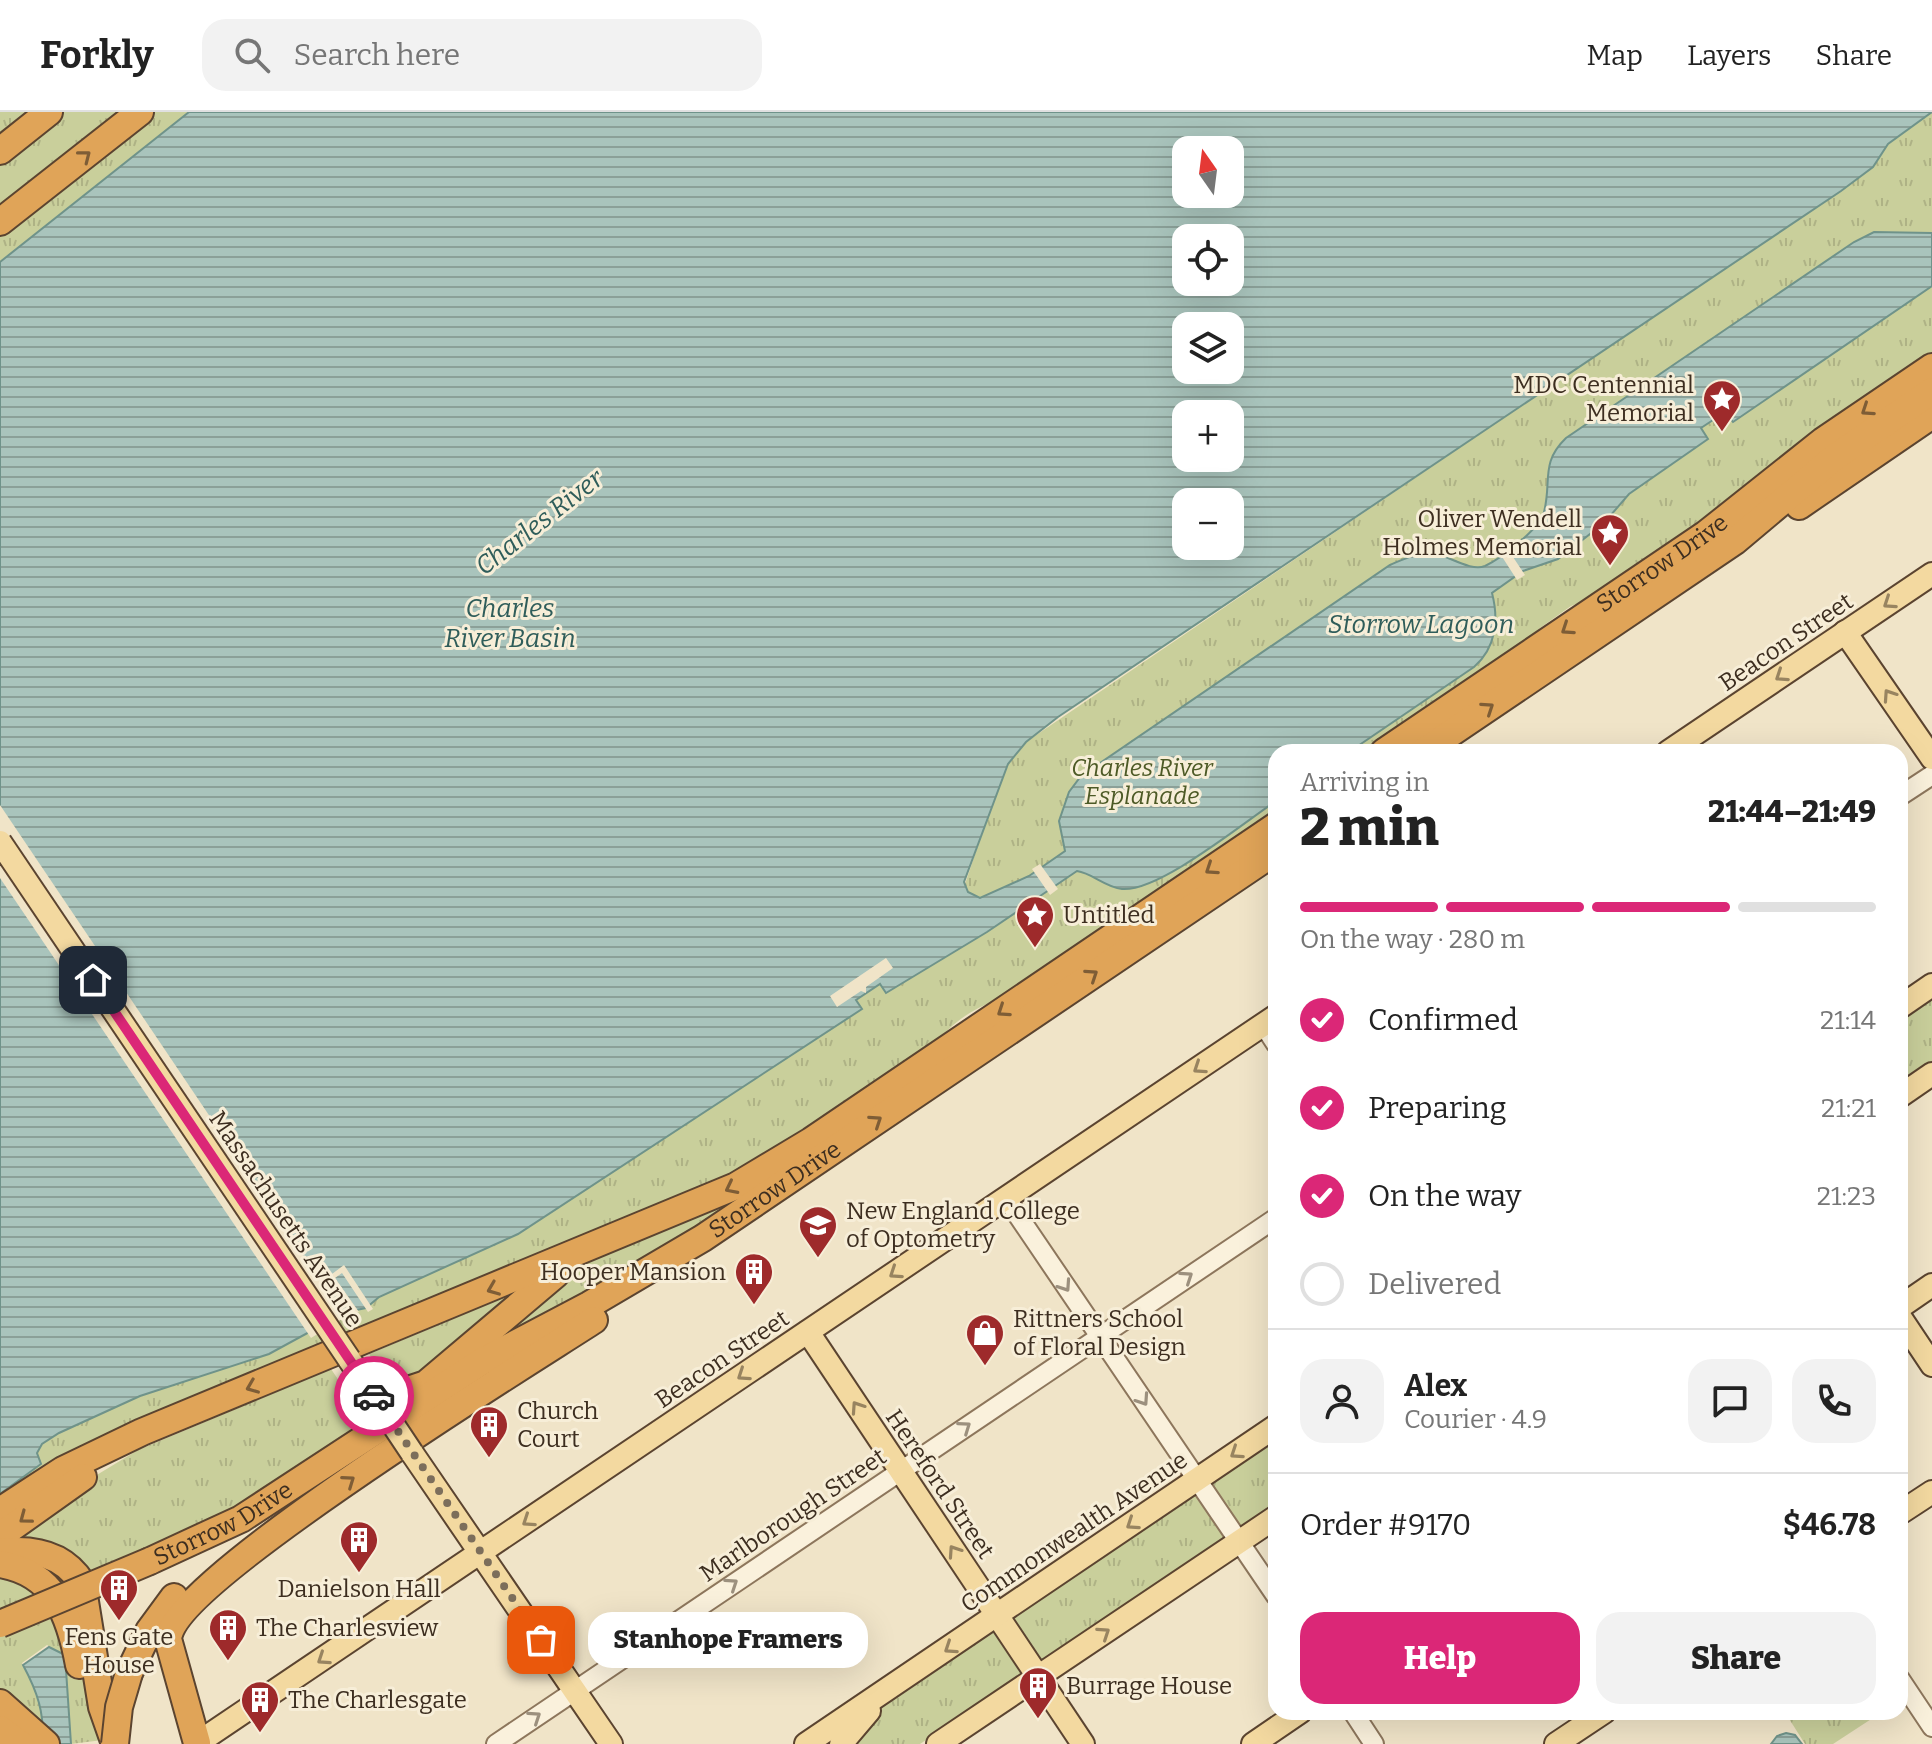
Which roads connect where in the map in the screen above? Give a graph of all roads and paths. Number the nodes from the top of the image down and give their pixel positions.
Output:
1 (49, 112) edge
2 (140, 112) edge
3 (0, 151) edge
4 (0, 224) edge
5 (1932, 367) edge
6 (1932, 391) edge
7 (1932, 415) edge
8 (1697, 568) junction
9 (1932, 574) edge
10 (1845, 632) junction
11 (1396, 744) edge
12 (1435, 744) edge
13 (1680, 744) edge
14 (1932, 758) edge
15 (1932, 775) edge
16 (1908, 791) edge
17 (1268, 831) edge
18 (0, 842) edge
19 (1268, 856) edge
20 (1932, 985) edge
21 (1908, 1002) edge
22 (1268, 1021) edge
23 (1932, 1074) edge
24 (1908, 1090) edge
25 (1006, 1198) junction
26 (1268, 1223) edge
27 (719, 1228) junction
28 (591, 1249) junction
29 (1932, 1285) edge
30 (1908, 1302) edge
31 (1908, 1329) edge
32 (808, 1332) junction
33 (1099, 1335) junction
34 (1932, 1365) edge
35 (372, 1393) junction
36 (158, 1425) junction
37 (1268, 1431) edge
38 (901, 1472) junction
39 (1197, 1480) junction
40 (1932, 1492) edge
41 (1908, 1508) edge
42 (0, 1511) edge
43 (1268, 1522) edge
44 (285, 1525) junction
45 (1238, 1542) junction
46 (481, 1552) junction
47 (7, 1554) edge
48 (1268, 1585) edge
49 (998, 1615) junction
50 (0, 1624) edge
51 (1039, 1676) junction
52 (902, 1680) junction
53 (575, 1690) junction
54 (1908, 1691) edge
55 (0, 1703) edge
56 (1288, 1720) edge
57 (1358, 1720) edge
58 (1592, 1720) edge
59 (1932, 1727) edge
60 (0, 1729) edge
61 (940, 1741) edge
62 (20, 1744) edge
63 (46, 1744) edge
64 (95, 1744) edge
65 (115, 1744) edge
66 (197, 1744) edge
67 (496, 1744) edge
68 (611, 1744) edge
69 (806, 1744) edge
70 (841, 1744) edge
71 (1083, 1744) edge
72 (1253, 1744) edge
73 (1374, 1744) edge
74 (1556, 1744) edge

1 - 3 highway
4 -> 2 highway
5 -> 11 highway, Storrow Drive
6 - 8 highway, Storrow Drive
7 - 8 highway
12 -> 8 highway, Storrow Drive
9 -> 10 main road, Beacon Street
10 -> 13 main road, Beacon Street
14 -> 10 main road
15 - 16 street
17 -> 28 highway, Storrow Drive
18 - 35 main road, Massachusetts Avenue, bridge
27 -> 19 highway, Storrow Drive
20 - 21 main road
22 -> 25 main road, Beacon Street
23 - 24 main road
25 -> 32 main road, Beacon Street
25 -> 33 street
33 -> 26 street, Marlborough Street
44 -> 27 highway
27 - 50 highway, Storrow Drive, bridge
28 - 35 highway
28 -> 36 highway, Storrow Drive
29 - 30 main road
31 - 34 main road
38 -> 32 main road, Hereford Street
32 -> 46 main road, Beacon Street
38 -> 33 street, Marlborough Street
33 -> 39 street
35 - 46 main road, Massachusetts Avenue, bridge
36 - 42 highway, Storrow Drive
36 -> 47 highway
37 -> 39 main road, Commonwealth Avenue
49 -> 38 main road, Hereford Street
53 -> 38 street, Marlborough Street
39 - 45 street
39 -> 49 main road, Commonwealth Avenue
40 - 41 main road
43 - 45 main road
44 - 65 highway, bridge
44 - 66 highway
45 - 48 street
51 -> 45 main road
46 - 53 main road, Massachusetts Avenue
46 -> 66 main road, Beacon Street
47 - 64 highway
47 - 65 highway
49 - 51 main road, Hereford Street
49 -> 52 main road, Commonwealth Avenue
51 - 61 main road
51 - 71 main road, Hereford Street
52 - 69 main road, Commonwealth Avenue
52 - 70 main road, Commonwealth Avenue
67 -> 53 street, Marlborough Street
53 - 68 main road, Massachusetts Avenue
54 - 59 street
55 - 63 highway
56 - 72 main road
57 - 73 street
58 - 74 main road
60 - 62 highway

